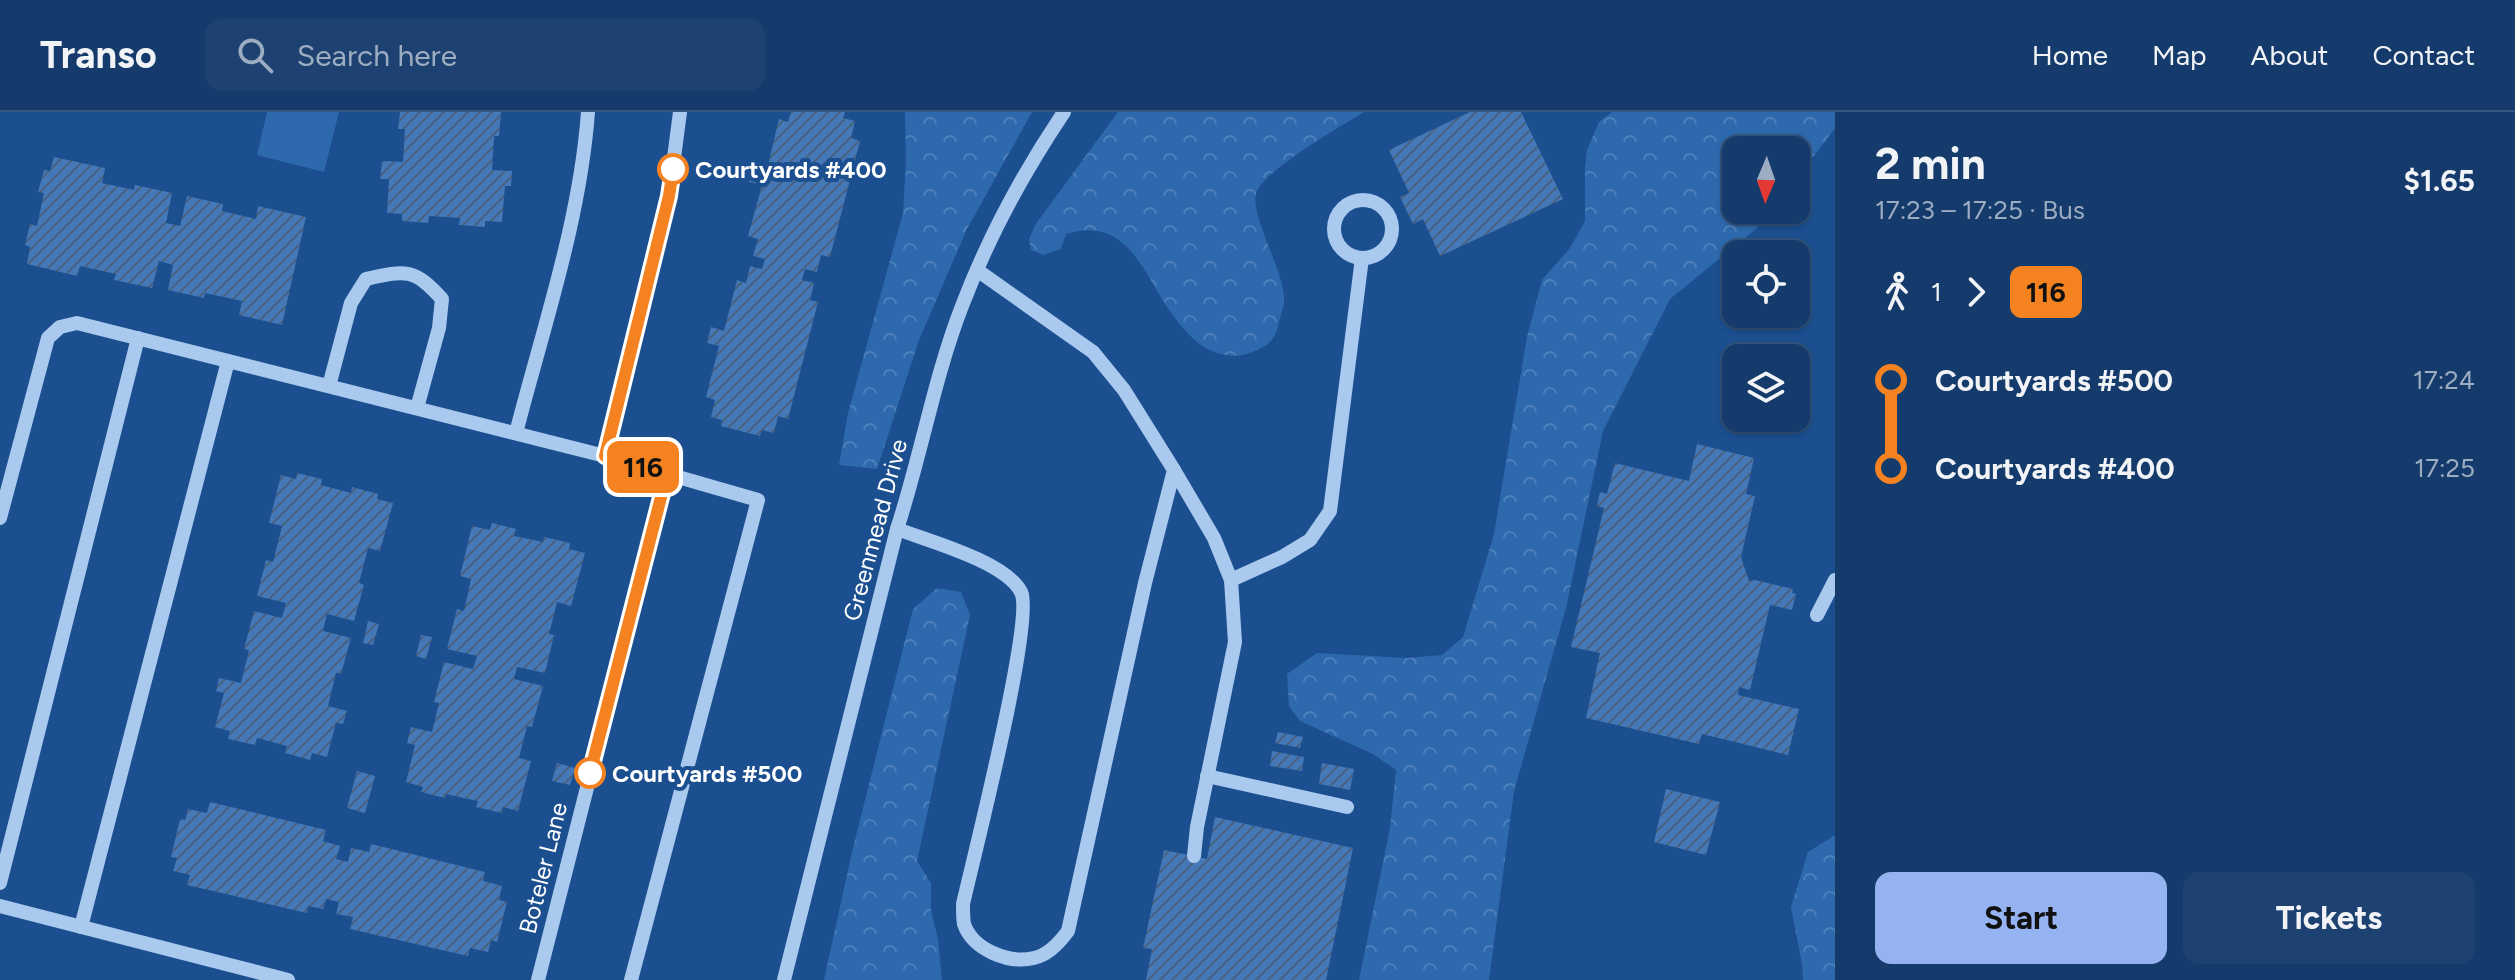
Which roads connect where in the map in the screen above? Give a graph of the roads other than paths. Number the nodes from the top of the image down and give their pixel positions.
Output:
1 (588, 112) edge
2 (680, 112) edge
3 (1064, 112) edge
4 (1362, 258) junction
5 (977, 270) junction
6 (138, 338) junction
7 (228, 361) junction
8 (329, 386) junction
9 (417, 408) junction
10 (516, 433) junction
11 (605, 456) junction
12 (1174, 470) junction
13 (667, 474) junction
14 (0, 518) edge
15 (897, 529) junction
16 (1231, 580) junction
17 (1835, 580) edge
18 (1817, 615) dead end
19 (1207, 776) junction
20 (1347, 807) dead end
21 (1194, 856) dead end
22 (0, 883) edge
23 (0, 906) edge
24 (81, 927) junction
25 (288, 980) edge
26 (538, 980) edge
27 (631, 980) edge
28 (784, 980) edge

1 - 10 street
2 - 11 street
3 - 5 street, Greenmead Drive
4 - 4 street
4 - 16 street
5 - 12 street
5 - 15 street, Greenmead Drive
6 - 7 street
6 - 14 street
6 - 22 street
7 - 8 street
7 - 24 street
8 - 9 street
8 - 9 street
9 - 10 street
10 - 11 street
11 - 13 street
12 - 15 street
12 - 16 street
13 - 26 street, Boteler Lane
13 - 27 street
15 - 28 street, Greenmead Drive
16 - 19 street
17 - 18 street
19 - 20 street
19 - 21 street
23 - 24 street
24 - 25 street

